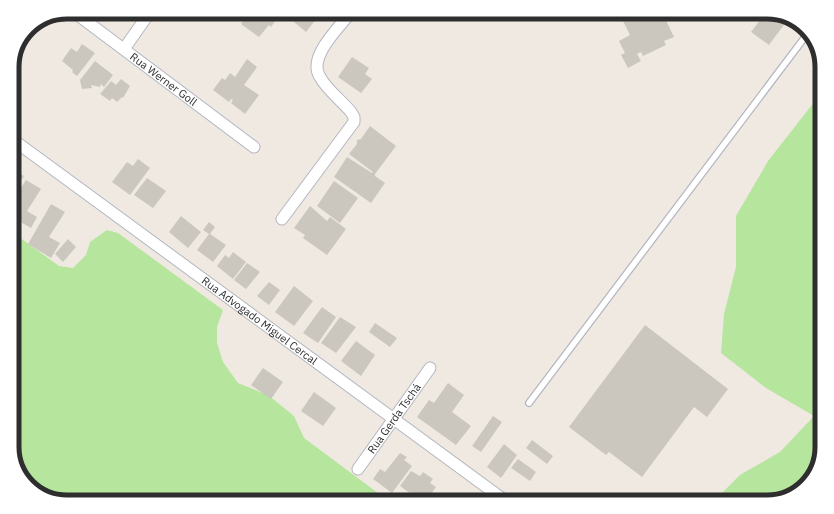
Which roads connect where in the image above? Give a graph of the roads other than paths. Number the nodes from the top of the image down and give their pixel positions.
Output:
1 (83, 19) edge
2 (145, 19) edge
3 (346, 19) edge
4 (805, 37) edge
5 (124, 49) junction
6 (19, 144) edge
7 (254, 147) dead end
8 (282, 219) dead end
9 (430, 368) dead end
10 (529, 403) dead end
11 (393, 419) junction
12 (358, 469) dead end
13 (497, 495) edge

1 - 5 street, Rua Werner Goll
2 - 5 street
3 - 8 street
4 - 10 lane
5 - 7 street, Rua Werner Goll
6 - 11 street, Rua Advogado Miguel Cercal
9 - 11 street, Rua Gerda Tschá
11 - 12 street, Rua Gerda Tschá
11 - 13 street, Rua Advogado Miguel Cercal

